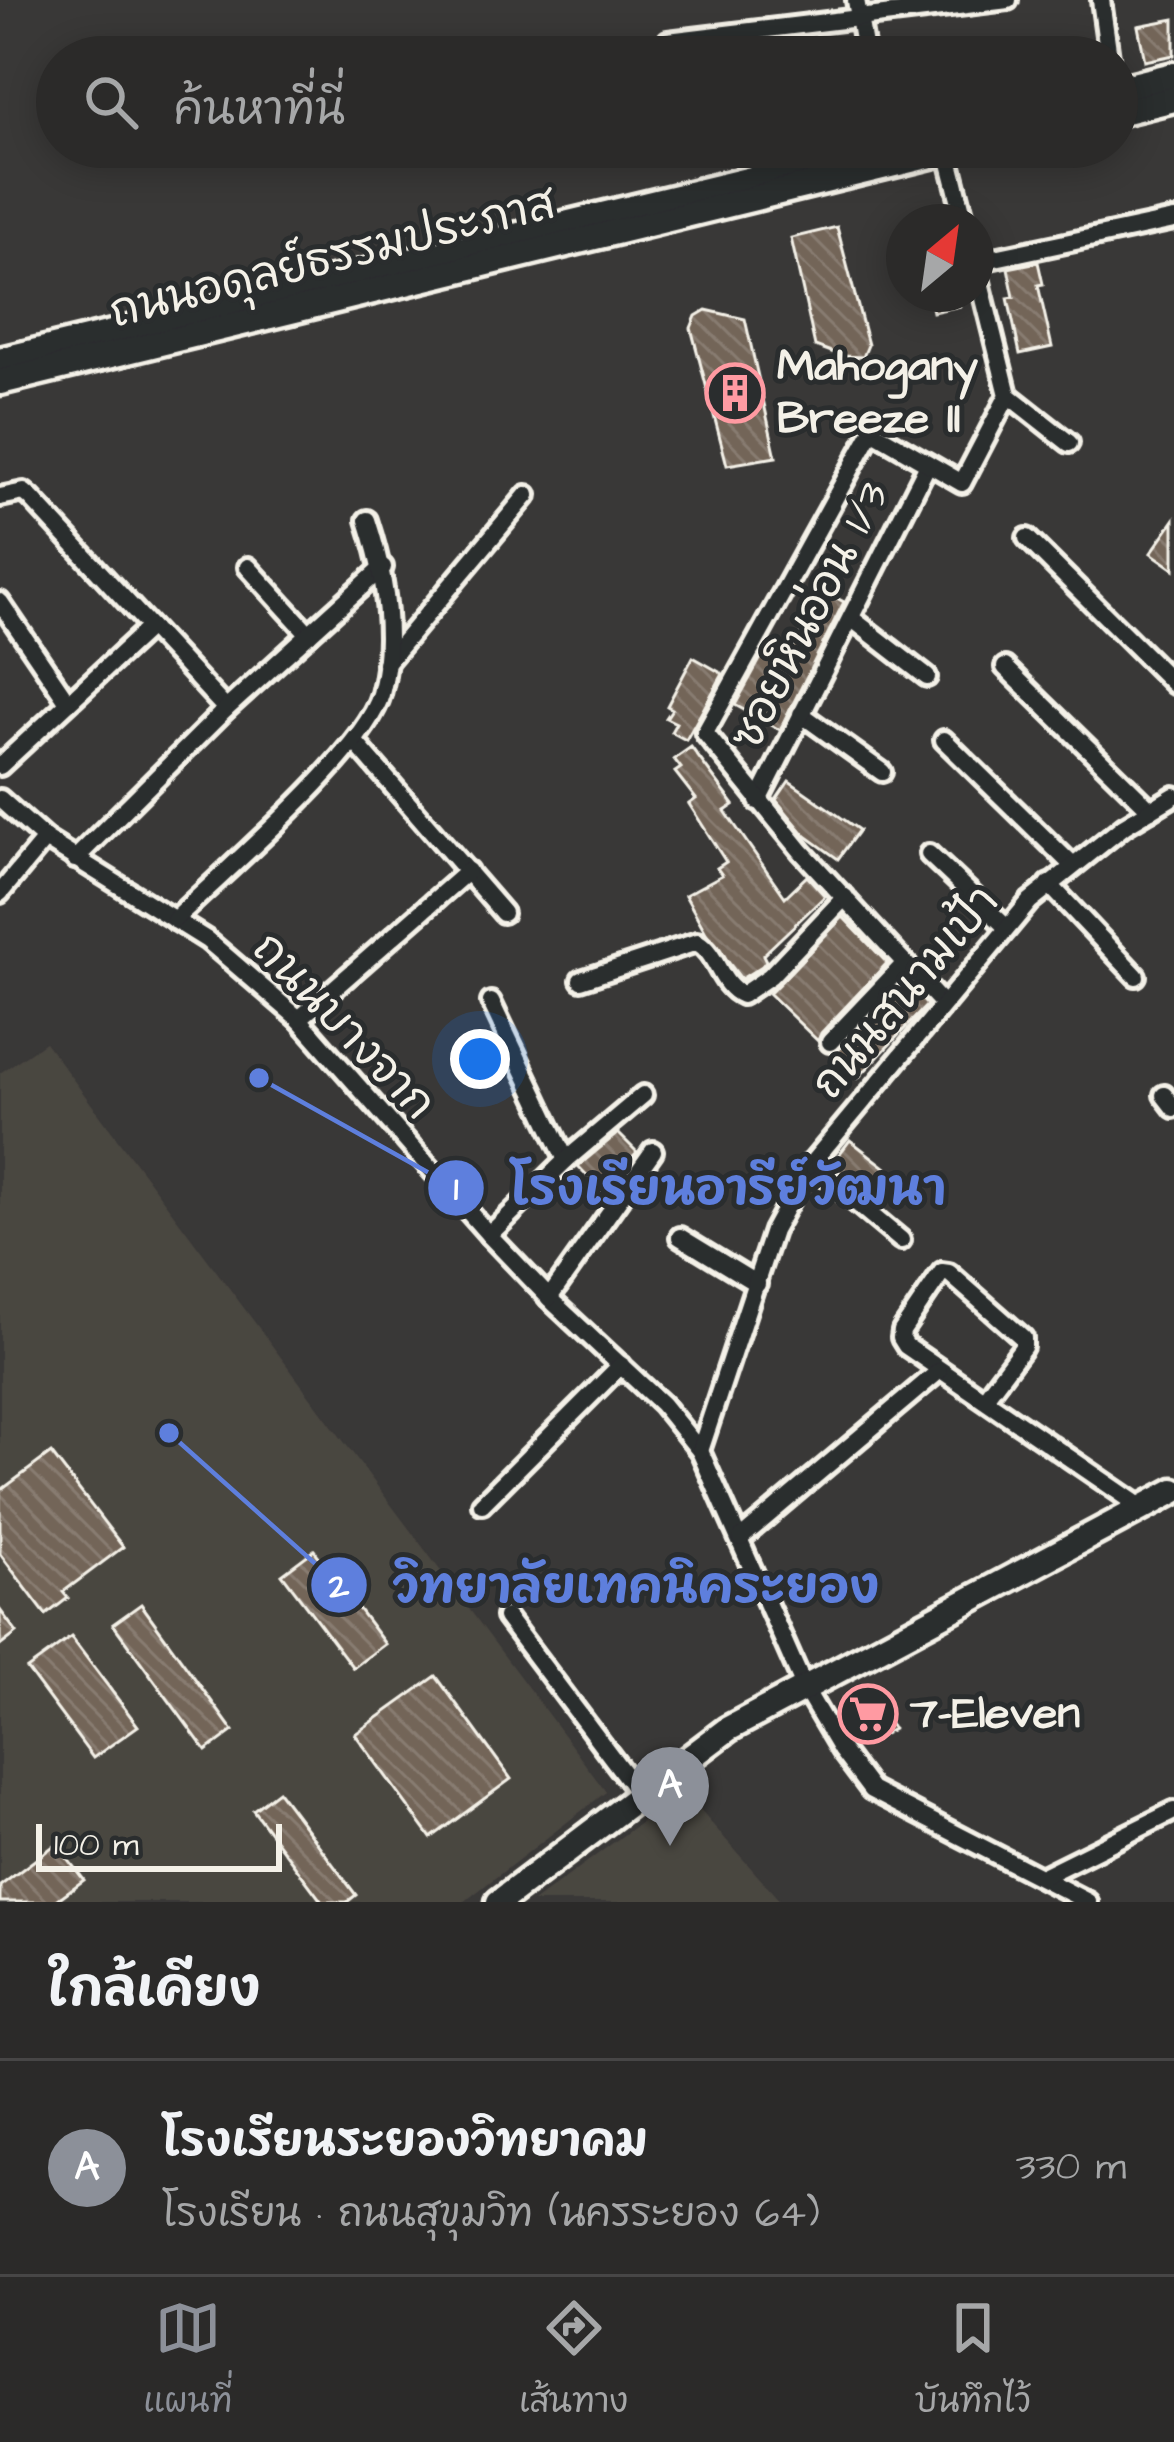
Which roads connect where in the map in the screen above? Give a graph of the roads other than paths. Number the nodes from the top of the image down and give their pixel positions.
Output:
1 (856, 0) edge
2 (1008, 0) edge
3 (1101, 0) edge
4 (859, 20) junction
5 (713, 36) edge
6 (862, 36) edge
7 (1106, 36) edge
8 (1174, 75) edge
9 (1138, 83) edge
10 (1174, 100) edge
11 (1138, 108) edge
12 (804, 168) edge
13 (865, 168) edge
14 (956, 168) edge
15 (962, 204) edge
16 (1174, 220) edge
17 (994, 260) edge
18 (367, 283) junction
19 (988, 312) edge
20 (0, 360) edge
21 (0, 382) edge
22 (1008, 395) junction
23 (1069, 443) dead end
24 (928, 464) junction
25 (527, 495) dead end
26 (0, 496) edge
27 (367, 520) dead end
28 (1027, 538) dead end
29 (248, 567) dead end
30 (383, 567) junction
31 (0, 602) edge
32 (851, 618) junction
33 (150, 627) junction
34 (309, 634) junction
35 (386, 664) junction
36 (1005, 667) dead end
37 (927, 677) dead end
38 (1174, 684) edge
39 (68, 702) junction
40 (226, 709) junction
41 (801, 714) junction
42 (944, 740) dead end
43 (354, 741) junction
44 (0, 766) edge
45 (882, 772) dead end
46 (1173, 798) edge
47 (0, 799) edge
48 (758, 801) junction
49 (1150, 810) junction
50 (46, 839) junction
51 (929, 854) dead end
52 (75, 859) junction
53 (1072, 866) junction
54 (467, 871) junction
55 (1049, 884) junction
56 (0, 893) edge
57 (845, 898) junction
58 (503, 913) dead end
59 (174, 920) junction
60 (1007, 928) junction
61 (905, 963) junction
62 (1136, 976) dead end
63 (581, 980) dead end
64 (490, 1002) dead end
65 (942, 1003) junction
66 (299, 1019) junction
67 (830, 1042) dead end
68 (643, 1095) dead end
69 (653, 1150) dead end
70 (566, 1160) junction
71 (811, 1164) junction
72 (488, 1235) junction
73 (680, 1237) dead end
74 (901, 1240) dead end
75 (757, 1284) junction
76 (549, 1298) junction
77 (620, 1365) junction
78 (940, 1371) junction
79 (984, 1399) junction
80 (700, 1451) junction
81 (1174, 1491) edge
82 (482, 1504) dead end
83 (1142, 1507) junction
84 (741, 1538) junction
85 (506, 1617) dead end
86 (805, 1689) junction
87 (640, 1796) junction
88 (1174, 1811) edge
89 (1041, 1877) junction
90 (500, 1902) edge
91 (1088, 1902) edge

1 - 4 street
2 - 4 street
3 - 7 street
4 - 5 street
4 - 6 street
8 - 9 street
10 - 11 street
12 - 18 street, ถนนอดุลย์ธรรมประภาส
13 - 18 street, ถนนอดุลย์ธรรมประภาส
14 - 15 street
16 - 17 street
18 - 20 street, ถนนอดุลย์ธรรมประภาส
18 - 21 street, ถนนอดุลย์ธรรมประภาส
19 - 22 street
22 - 23 street
22 - 24 street
24 - 32 street, ซอยหินอ่อน 1/3
24 - 48 street
25 - 35 street
26 - 33 street
27 - 30 street
28 - 38 street
29 - 34 street
30 - 34 street
30 - 35 street
31 - 39 street
32 - 37 street
32 - 41 street, ซอยหินอ่อน 1/3
33 - 39 street
33 - 40 street
34 - 40 street
35 - 43 street
36 - 49 street
39 - 44 street
40 - 52 street
41 - 45 street
41 - 48 street, ซอยหินอ่อน 1/3
42 - 53 street
43 - 54 street
43 - 59 street
46 - 49 street, ถนนสนามเป้า
47 - 50 street, ถนนบางจาก
48 - 57 street
49 - 53 street, ถนนสนามเป้า
50 - 52 street, ถนนบางจาก
50 - 56 street
51 - 60 street
52 - 59 street, ถนนบางจาก
53 - 55 street, ถนนสนามเป้า
54 - 58 street
54 - 66 street
55 - 60 street, ถนนสนามเป้า
55 - 62 street
57 - 61 street
57 - 63 street
59 - 66 street, ถนนบางจาก
60 - 65 street, ถนนสนามเป้า
61 - 65 street
61 - 67 street
64 - 70 street
65 - 71 street, ถนนสนามเป้า
66 - 72 street, ถนนบางจาก
68 - 70 street
69 - 76 street
70 - 72 street
71 - 74 street
71 - 75 street, ถนนสนามเป้า
72 - 76 street, ถนนบางจาก
73 - 75 street
75 - 80 street, ถนนสนามเป้า
76 - 77 street, ถนนบางจาก
77 - 80 street, ถนนบางจาก
77 - 82 street
78 - 79 street
78 - 79 street
78 - 84 street
79 - 83 street
80 - 84 street
81 - 83 street
83 - 86 street
84 - 86 street
85 - 87 street
86 - 87 street
86 - 89 street
87 - 90 street
88 - 89 street
89 - 91 street

